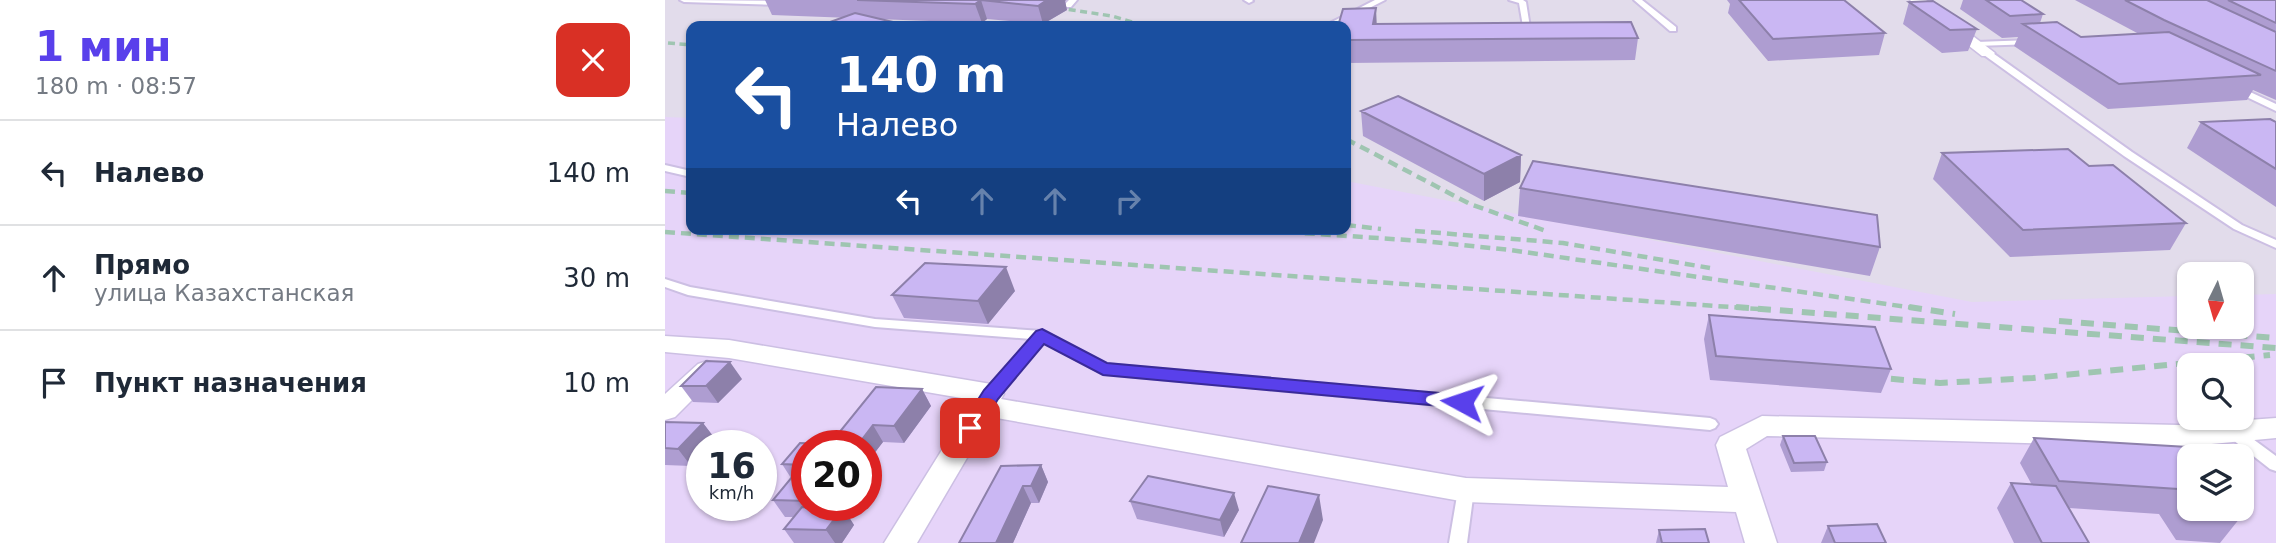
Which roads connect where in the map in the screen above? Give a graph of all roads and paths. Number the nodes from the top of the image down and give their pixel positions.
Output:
1 (684, 0) edge
2 (1381, 0) edge
3 (1513, 0) edge
4 (1638, 0) edge
5 (1917, 0) edge
6 (793, 4) dead end
7 (1338, 21) edge
8 (1673, 29) dead end
9 (1529, 38) edge
10 (2041, 42) edge
11 (1982, 48) junction
12 (2227, 83) edge
13 (2276, 108) edge
14 (665, 168) edge
15 (686, 173) edge
16 (2276, 244) edge
17 (665, 283) edge
18 (1042, 335) junction
19 (665, 344) edge
20 (729, 349) junction
21 (987, 400) junction
22 (665, 410) edge
23 (2276, 428) edge
24 (2233, 432) junction
25 (1720, 434) junction
26 (2276, 465) edge
27 (1466, 489) junction
28 (1748, 500) junction
29 (900, 543) edge
30 (1458, 543) edge
31 (1761, 543) edge

1 - 6 lane
2 - 7 lane
3 - 9 lane
4 - 8 lane
5 - 11 street
10 - 11 lane
11 - 16 lane
12 - 13 lane
14 - 15 lane
17 - 18 lane
18 - 21 lane
18 - 25 lane
19 - 20 street
20 - 21 street
20 - 22 street
21 - 27 street
21 - 29 street
23 - 24 street
24 - 25 street
24 - 26 lane
25 - 28 street
27 - 28 street
27 - 30 lane
28 - 31 street

